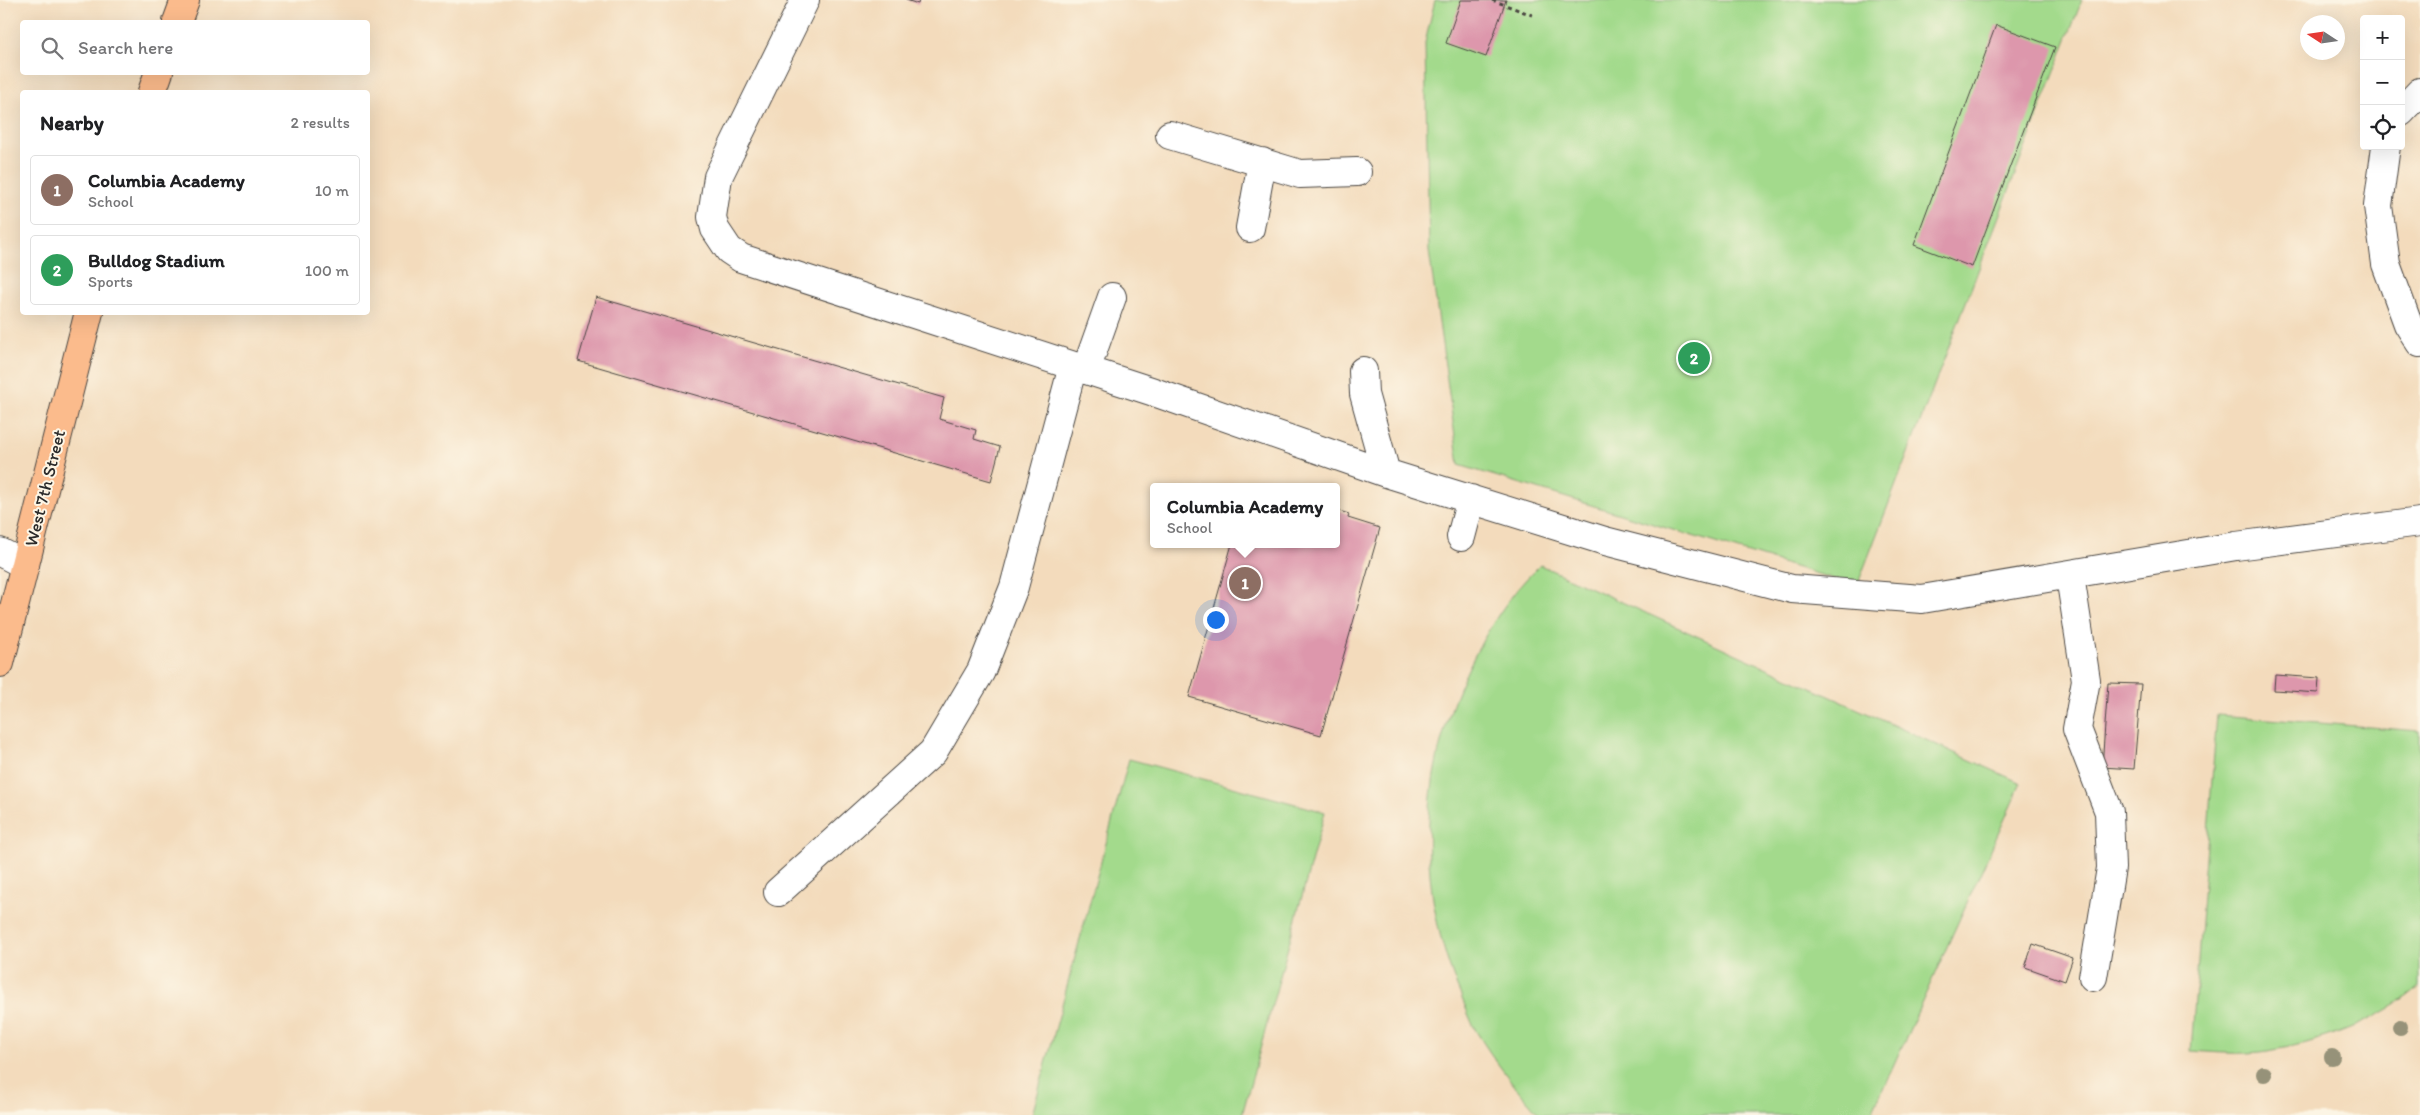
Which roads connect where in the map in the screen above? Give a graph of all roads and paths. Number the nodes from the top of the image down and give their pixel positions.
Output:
1 (185, 0) edge
2 (804, 0) edge
3 (1492, 0) edge
4 (1532, 15) dead end
5 (178, 20) edge
6 (158, 75) edge
7 (153, 90) edge
8 (2420, 92) edge
9 (2405, 108) edge
10 (1170, 135) dead end
11 (2385, 150) edge
12 (1262, 162) junction
13 (1357, 172) dead end
14 (1250, 228) dead end
15 (1112, 297) dead end
16 (88, 315) edge
17 (2420, 343) edge
18 (1080, 368) junction
19 (1363, 371) dead end
20 (1386, 473) junction
21 (1471, 499) junction
22 (2420, 522) edge
23 (1461, 537) dead end
24 (0, 552) edge
25 (25, 565) junction
26 (2070, 576) junction
27 (0, 663) edge
28 (778, 892) dead end
29 (2093, 977) dead end

1 - 5 main road
2 - 18 lane
3 - 4 path
6 - 7 main road
8 - 9 lane
10 - 12 lane
11 - 17 lane
12 - 13 lane
12 - 14 lane
15 - 18 lane
16 - 25 main road, West 7th Street
18 - 20 lane
18 - 28 lane
19 - 20 lane
20 - 21 lane
21 - 23 lane
21 - 26 lane
22 - 26 lane
24 - 25 lane
25 - 27 main road, West 7th Street
26 - 29 lane

